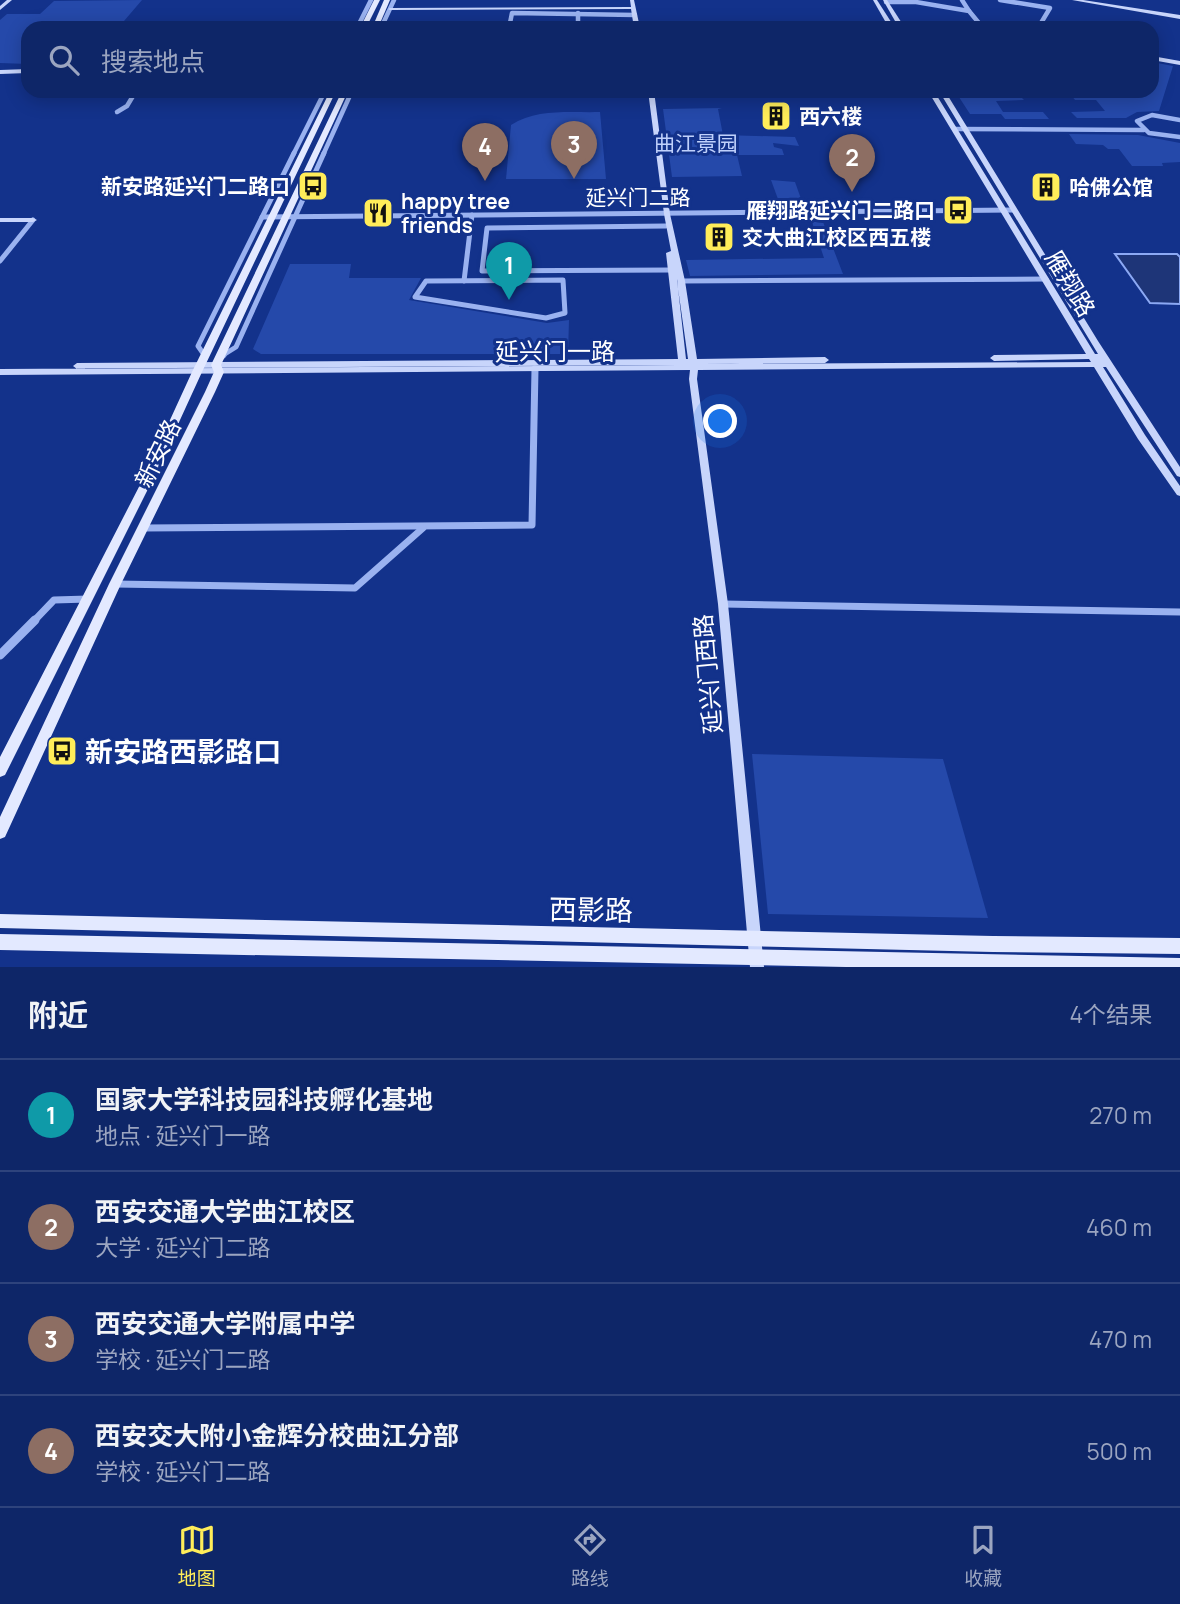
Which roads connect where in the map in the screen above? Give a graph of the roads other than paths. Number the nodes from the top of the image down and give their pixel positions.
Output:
1 (10, 0) edge
2 (371, 0) edge
3 (377, 0) edge
4 (387, 0) edge
5 (394, 0) edge
6 (632, 0) edge
7 (638, 0) edge
8 (875, 0) edge
9 (962, 0) edge
10 (1000, 0) edge
11 (1074, 0) edge
12 (885, 1) edge
13 (929, 2) edge
14 (633, 8) junction
15 (0, 9) edge
16 (390, 9) junction
17 (970, 11) junction
18 (578, 13) junction
19 (635, 15) junction
20 (1180, 17) edge
21 (360, 21) edge
22 (366, 21) edge
23 (378, 21) edge
24 (384, 21) edge
25 (510, 21) edge
26 (578, 21) edge
27 (637, 21) edge
28 (639, 21) edge
29 (888, 21) edge
30 (898, 21) edge
31 (978, 21) edge
32 (1042, 21) edge
33 (1159, 57) edge
34 (1180, 61) edge
35 (21, 69) edge
36 (0, 70) edge
37 (132, 98) edge
38 (322, 98) edge
39 (329, 98) edge
40 (342, 98) edge
41 (349, 98) edge
42 (645, 98) edge
43 (651, 98) edge
44 (936, 98) edge
45 (945, 98) edge
46 (117, 112) dead end
47 (1180, 120) edge
48 (959, 129) junction
49 (1144, 130) junction
50 (1180, 137) edge
51 (1010, 211) junction
52 (664, 214) junction
53 (472, 215) junction
54 (267, 217) junction
55 (290, 217) junction
56 (0, 220) edge
57 (33, 220) joint
58 (666, 226) junction
59 (0, 261) edge
60 (553, 270) junction
61 (672, 270) junction
62 (1046, 279) junction
63 (464, 281) junction
64 (554, 281) junction
65 (681, 281) junction
66 (1094, 360) junction
67 (1108, 360) junction
68 (200, 364) junction
69 (218, 365) junction
70 (683, 365) junction
71 (535, 369) junction
72 (693, 369) junction
73 (0, 370) edge
74 (1180, 474) edge
75 (1180, 493) edge
76 (423, 527) junction
77 (144, 528) junction
78 (115, 584) junction
79 (88, 598) junction
80 (723, 604) junction
81 (1180, 612) edge
82 (0, 654) edge
83 (0, 771) edge
84 (0, 832) edge
85 (0, 921) edge
86 (752, 939) junction
87 (0, 942) edge
88 (1180, 946) edge
89 (757, 962) edge
90 (1180, 966) edge

1 - 15 street
2 - 21 street
3 - 22 main road
4 - 23 main road
5 - 16 street
6 - 14 street
7 - 28 street
8 - 29 street
9 - 17 street
10 - 32 street
11 - 20 street
12 - 13 street
12 - 30 street
13 - 17 street
14 - 16 street
14 - 19 street
16 - 24 street
17 - 31 street
18 - 19 street
18 - 25 street
18 - 26 street
19 - 27 street
33 - 34 street
35 - 36 street
37 - 46 street
38 - 54 street
39 - 54 main road, 新安路
40 - 55 main road, 新安路
41 - 55 street
42 - 52 street, 延兴门西路
43 - 52 street, 延兴门西路
44 - 48 street, 雁翔路
45 - 48 street, 雁翔路
47 - 49 street
48 - 49 street
48 - 51 street, 雁翔路
49 - 50 street
51 - 52 street, 延兴门二路
51 - 62 street, 雁翔路
51 - 67 street, 雁翔路
52 - 53 street, 延兴门二路
52 - 58 street, 延兴门西路
52 - 65 street, 延兴门西路
53 - 55 street, 延兴门二路
53 - 63 street
54 - 55 street, 延兴门二路
54 - 68 main road, 新安路
55 - 69 main road, 新安路
56 - 57 street
57 - 59 street
58 - 60 street
58 - 61 street, 延兴门西路
60 - 61 street
60 - 64 street
61 - 70 street, 延兴门西路
62 - 65 street
62 - 66 street, 雁翔路
63 - 64 street
63 - 64 street
65 - 72 street, 延兴门西路
66 - 67 street, 延兴门一路
66 - 72 street, 延兴门一路
66 - 75 street, 雁翔路
67 - 74 street, 雁翔路
68 - 69 street, 延兴门一路
68 - 73 street, 延兴门一路
68 - 79 main road, 新安路
69 - 70 street, 延兴门一路
69 - 71 street, 延兴门一路
69 - 77 main road, 新安路
70 - 71 street, 延兴门一路
70 - 72 street, 延兴门一路
71 - 76 street
72 - 80 street, 延兴门西路
76 - 77 street
76 - 78 street
77 - 78 main road, 新安路
78 - 84 main road, 新安路
79 - 82 street
79 - 83 main road, 新安路
80 - 81 street
80 - 86 street, 延兴门西路
85 - 86 main road, 西影路
86 - 88 main road, 西影路
86 - 89 street, 延兴门西路
87 - 89 main road, 西影路
89 - 90 main road, 西影路

